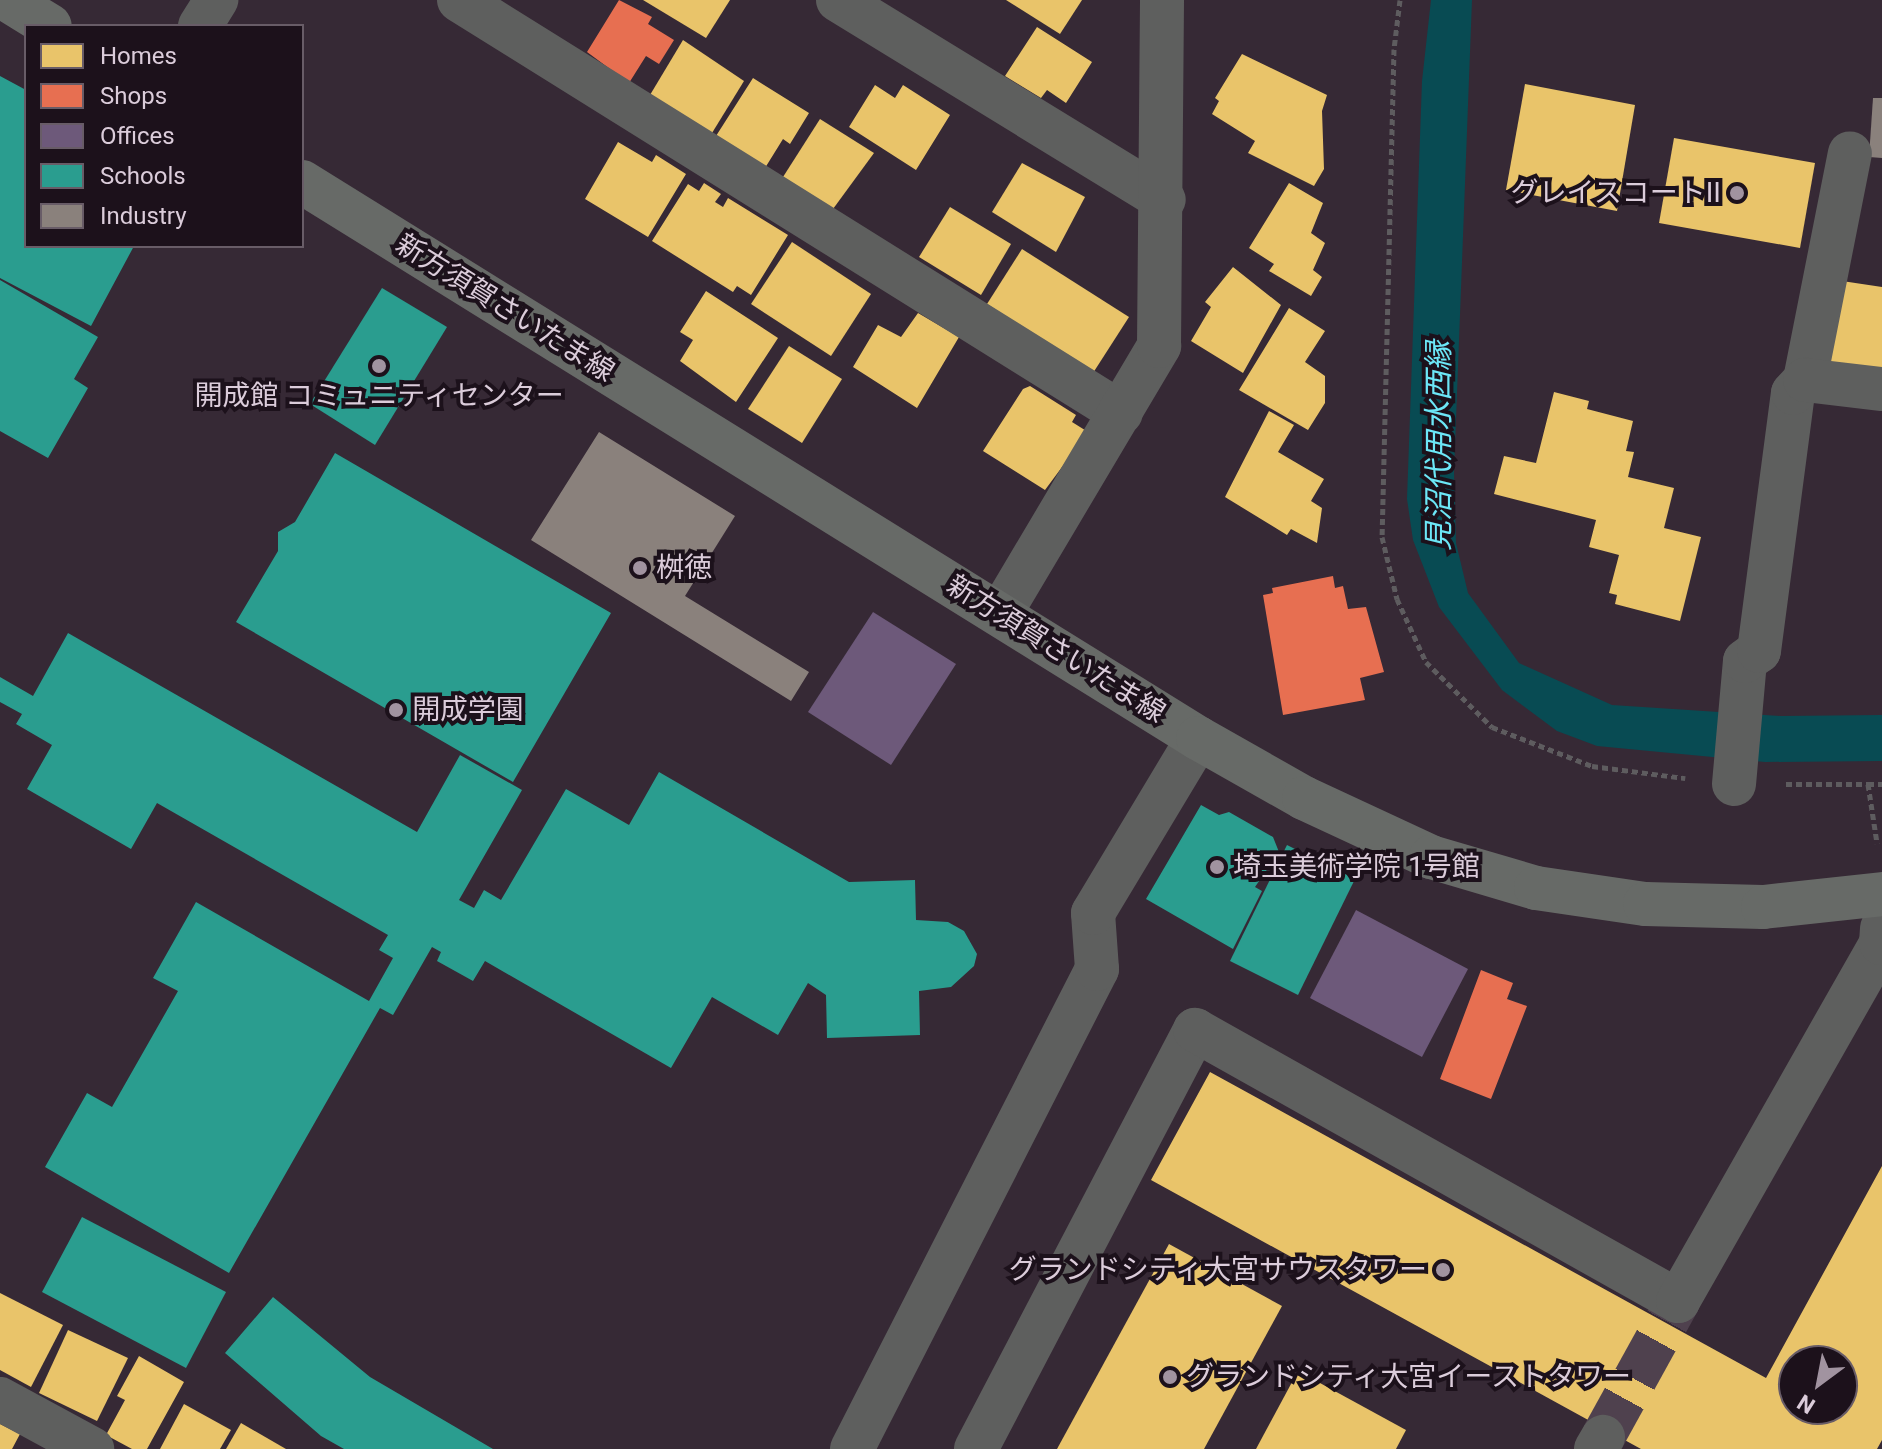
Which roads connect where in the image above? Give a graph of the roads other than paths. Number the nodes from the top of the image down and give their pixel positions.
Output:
1 (8, 0) edge
2 (216, 0) edge
3 (459, 0) edge
4 (838, 0) edge
5 (1162, 0) edge
6 (47, 24) edge
7 (201, 24) edge
8 (1850, 153) dead end
9 (304, 183) edge
10 (1164, 200) junction
11 (1805, 380) junction
12 (1882, 389) edge
13 (1121, 413) junction
14 (1000, 614) junction
15 (1198, 738) junction
16 (1735, 774) road end
17 (1880, 873) edge
18 (1882, 928) edge
19 (0, 1399) edge
20 (92, 1449) edge
21 (852, 1449) edge
22 (976, 1449) edge

1 - 6 main road
2 - 7 street
3 - 13 street
4 - 10 street
5 - 10 street
8 - 11 street
9 - 14 main road, 新方須賀さいたま線
10 - 13 street
11 - 12 street
11 - 16 street
13 - 14 street
14 - 15 main road, 新方須賀さいたま線
15 - 17 main road, 新方須賀さいたま線
15 - 21 street
18 - 22 street
19 - 20 street

